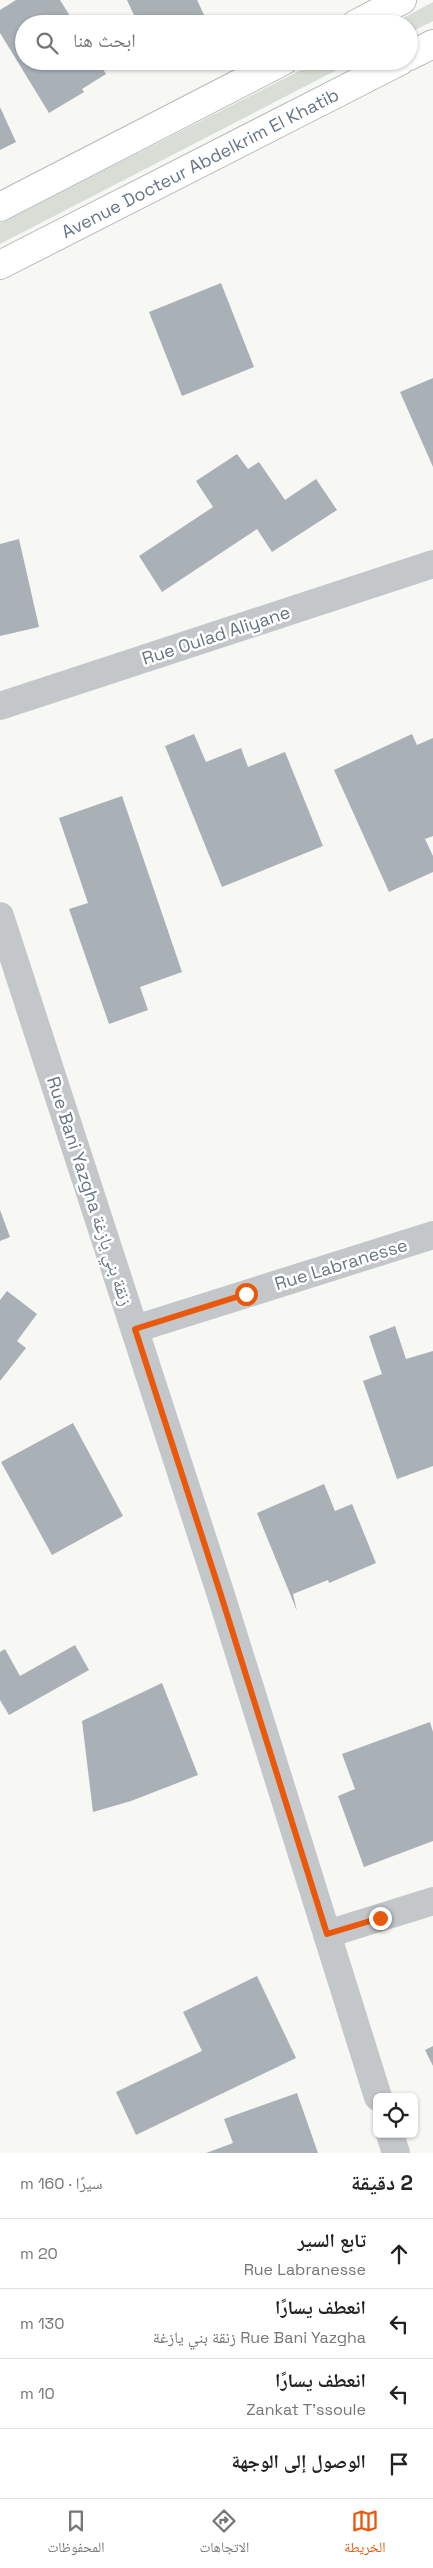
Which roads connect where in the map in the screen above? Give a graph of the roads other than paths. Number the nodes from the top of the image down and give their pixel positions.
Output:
1 (402, 0) edge
2 (373, 15) edge
3 (433, 44) edge
4 (418, 52) edge
5 (266, 70) edge
6 (382, 70) edge
7 (0, 207) edge
8 (0, 264) edge
9 (433, 564) edge
10 (0, 706) edge
11 (0, 916) edge
12 (433, 1235) edge
13 (135, 1329) junction
14 (433, 1901) edge
15 (327, 1934) junction
16 (377, 2093) edge
17 (391, 2138) edge
18 (396, 2153) edge

1 - 2 main road
3 - 4 main road
5 - 7 main road
6 - 8 main road, Avenue Docteur Abdelkrim El Khatib
9 - 10 street, Rue Oulad Aliyane
11 - 13 street, Rue Bani Yazgha زنقة بني يازغة
12 - 13 street, Rue Labranesse
13 - 15 street, Rue Bani Yazgha زنقة بني يازغة
14 - 15 street
15 - 16 street, Rue Bani Yazgha زنقة بني يازغة
17 - 18 street

